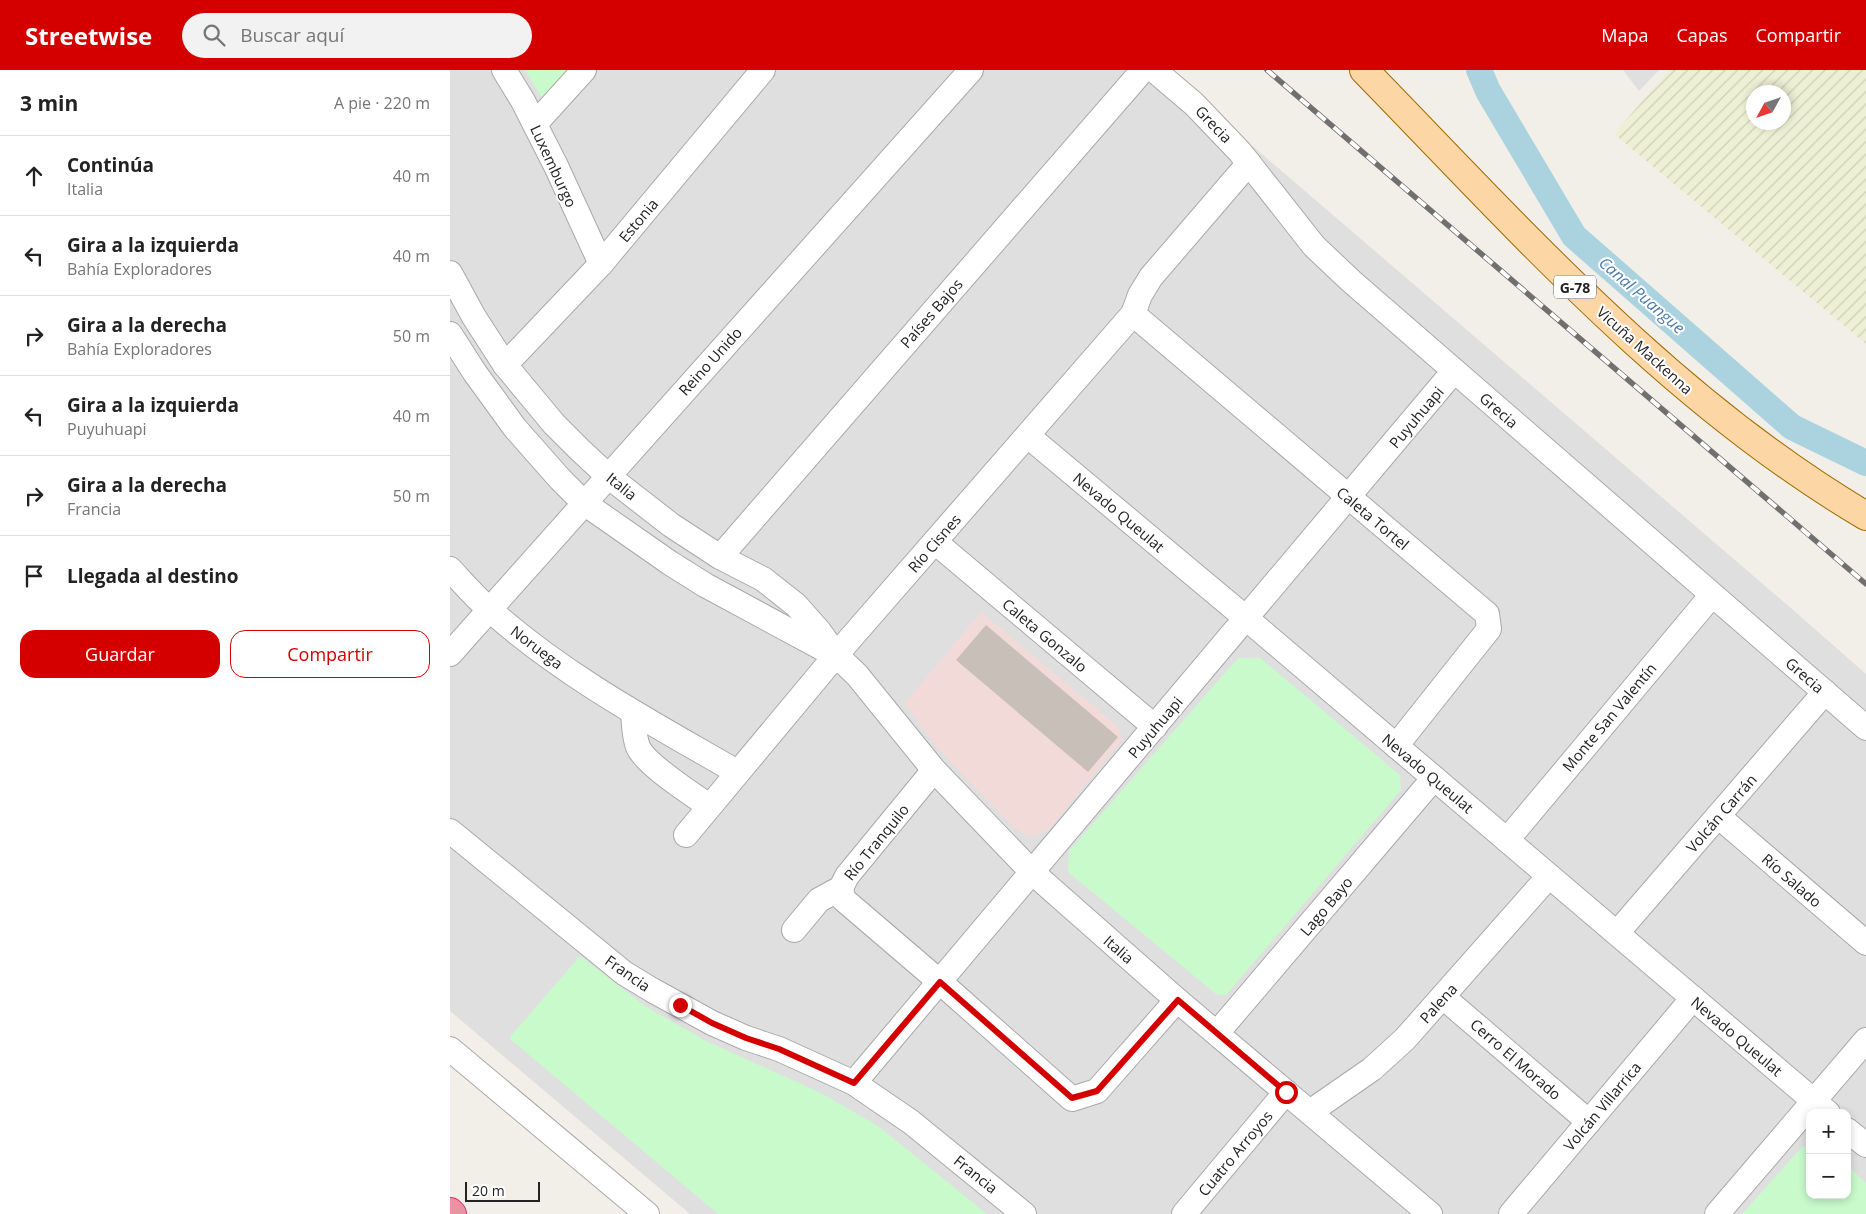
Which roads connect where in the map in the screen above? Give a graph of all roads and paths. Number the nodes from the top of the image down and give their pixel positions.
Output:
1 (504, 70) edge
2 (584, 70) edge
3 (763, 70) edge
4 (971, 70) edge
5 (1143, 70) edge
6 (1154, 70) edge
7 (1364, 70) edge
8 (535, 124) junction
9 (1249, 163) junction
10 (601, 264) junction
11 (450, 273) edge
12 (1133, 314) junction
13 (450, 334) edge
14 (506, 365) junction
15 (1454, 371) junction
16 (1028, 436) junction
17 (608, 476) junction
18 (1349, 498) junction
19 (584, 503) junction
20 (1866, 516) edge
21 (935, 542) junction
22 (720, 557) junction
23 (450, 569) edge
24 (1712, 595) junction
25 (489, 610) junction
26 (1246, 619) junction
27 (450, 654) edge
28 (836, 655) junction
29 (1825, 692) junction
30 (633, 713) junction
31 (1155, 727) junction
32 (1866, 728) edge
33 (1396, 746) junction
34 (934, 770) junction
35 (737, 772) junction
36 (1434, 778) junction
37 (709, 806) junction
38 (1718, 816) junction
39 (450, 830) edge
40 (686, 835) dead end
41 (1507, 840) junction
42 (1032, 873) junction
43 (1549, 876) junction
44 (841, 888) junction
45 (794, 930) dead end
46 (1616, 933) junction
47 (1866, 943) edge
48 (940, 982) junction
49 (1443, 997) junction
50 (1693, 998) junction
51 (1178, 1000) junction
52 (1217, 1033) junction
53 (1866, 1040) edge
54 (450, 1049) edge
55 (854, 1083) junction
56 (1286, 1092) junction
57 (1821, 1107) edge
58 (1310, 1112) junction
59 (1589, 1122) junction
60 (1851, 1133) edge
61 (1866, 1145) edge
62 (647, 1214) edge
63 (1024, 1214) edge
64 (1184, 1214) edge
65 (1430, 1214) edge
66 (1511, 1214) edge
67 (1717, 1214) edge

1 - 8 street, Luxemburgo
2 - 8 street
3 - 10 street, Estonia
4 - 17 street, Reino Unido
5 - 22 street, Países Bajos
6 - 9 street, Grecia
7 - 20 main road, Vicuña Mackenna / G-78
8 - 10 street, Luxemburgo
9 - 12 street, Río Cisnes
9 - 15 street, Grecia
10 - 14 street, Estonia
11 - 14 street, Italia
12 - 16 street, Río Cisnes
12 - 18 street, Caleta Tortel
13 - 19 street, Italia
14 - 17 street, Italia
15 - 18 street, Puyuhuapi
15 - 24 street, Grecia
16 - 21 street, Río Cisnes
16 - 26 street, Nevado Queulat
17 - 19 street, Reino Unido
17 - 22 street, Italia
18 - 26 street, Puyuhuapi
18 - 33 street, Caleta Tortel
19 - 25 street, Reino Unido
19 - 28 street, Italia
21 - 28 street, Río Cisnes
21 - 31 street, Caleta Gonzalo
22 - 28 street, Italia
23 - 25 street, Noruega
24 - 29 street, Grecia
24 - 41 street, Monte San Valentín
25 - 27 street, Reino Unido
25 - 30 street, Noruega
26 - 31 street, Puyuhuapi
26 - 33 street, Nevado Queulat
28 - 34 street, Italia
28 - 35 street, Río Cisnes
29 - 32 street, Grecia
29 - 38 street, Volcán Carrán
30 - 35 street, Noruega
30 - 37 street
31 - 42 street, Puyuhuapi
33 - 36 street, Nevado Queulat
34 - 42 street, Italia
34 - 44 street, Río Tranquilo
35 - 37 street, Río Cisnes
36 - 41 street, Nevado Queulat
36 - 52 street, Lago Bayo
37 - 40 street, Río Cisnes
38 - 46 street, Volcán Carrán
38 - 47 street, Río Salado
39 - 55 street, Francia
41 - 43 street, Nevado Queulat
42 - 48 street, Puyuhuapi
42 - 51 street, Italia
43 - 46 street, Nevado Queulat
43 - 49 street, Palena
44 - 45 street, Río Tranquilo
44 - 48 street
46 - 50 street, Nevado Queulat
48 - 51 street
48 - 55 street, Puyuhuapi
49 - 58 street, Palena
49 - 59 street, Cerro El Morado
50 - 57 street, Nevado Queulat
50 - 59 street, Volcán Villarrica
51 - 52 street, Italia
52 - 56 street, Italia
53 - 57 street
54 - 62 street
55 - 63 street, Francia
56 - 58 street, Italia
56 - 64 street, Cuatro Arroyos
57 - 67 street
58 - 65 street, Italia
59 - 66 street, Volcán Villarrica
60 - 61 street

